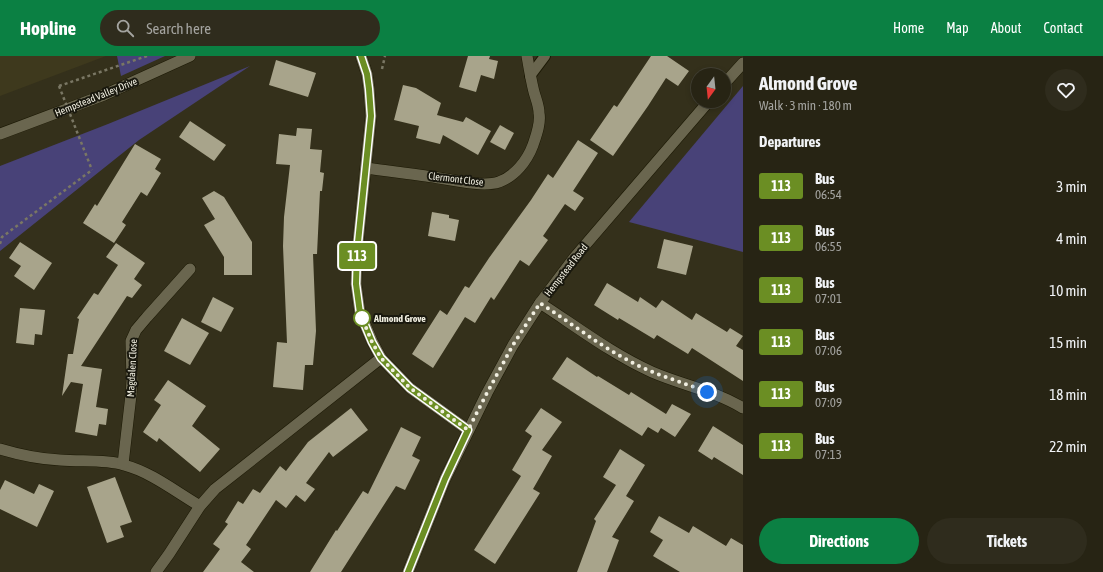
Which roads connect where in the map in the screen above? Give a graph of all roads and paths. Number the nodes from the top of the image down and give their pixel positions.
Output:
1 (147, 56) edge
2 (190, 56) edge
3 (361, 56) edge
4 (526, 56) edge
5 (545, 56) edge
6 (743, 63) edge
7 (530, 76) junction
8 (731, 76) edge
9 (703, 108) edge
10 (0, 134) edge
11 (366, 168) junction
12 (0, 244) edge
13 (190, 269) dead end
14 (540, 303) junction
15 (381, 358) junction
16 (743, 408) edge
17 (468, 430) junction
18 (0, 448) edge
19 (123, 464) junction
20 (200, 506) junction
21 (156, 572) edge
22 (408, 572) edge

1 - 12 path, bridge
2 - 10 street, Hempstead Valley Drive
3 - 11 street
4 - 7 street, Clermont Close
5 - 7 lane
6 - 8 street
7 - 11 street, Clermont Close
9 - 14 street, Hempstead Road
11 - 15 street
13 - 19 street, Magdalen Close
14 - 16 street
14 - 17 street, Hempstead Road
15 - 17 street
15 - 20 street
17 - 22 street, Hempstead Road
18 - 19 street
19 - 20 street
20 - 21 street

